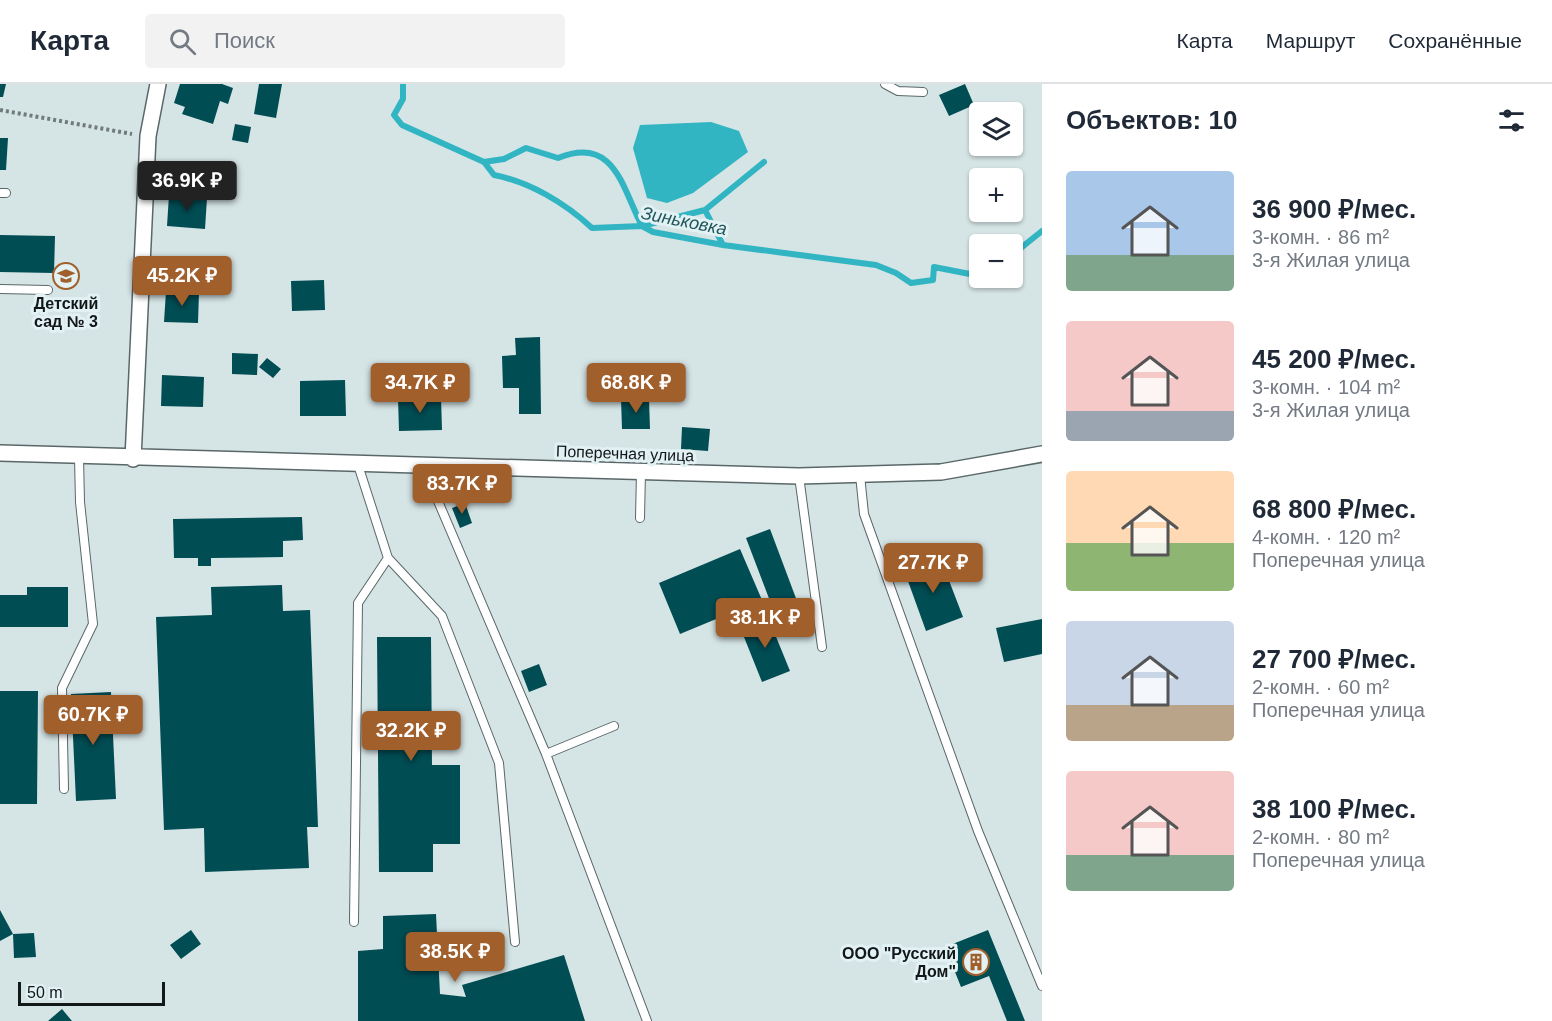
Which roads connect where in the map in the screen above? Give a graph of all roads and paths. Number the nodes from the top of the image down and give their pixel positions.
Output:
1 (158, 84) edge
2 (885, 84) edge
3 (923, 92) dead end
4 (0, 110) edge
5 (148, 136) junction
6 (0, 289) edge
7 (48, 290) dead end
8 (0, 453) edge
9 (1042, 454) edge
10 (79, 457) junction
11 (133, 459) junction
12 (358, 465) junction
13 (423, 466) junction
14 (641, 472) junction
15 (860, 475) junction
16 (799, 476) junction
17 (640, 518) dead end
18 (388, 558) junction
19 (822, 648) dead end
20 (614, 726) dead end
21 (546, 754) junction
22 (64, 789) dead end
23 (354, 922) dead end
24 (515, 942) dead end
25 (1042, 986) edge
26 (647, 1021) edge

1 - 5 street
2 - 3 lane
4 - 5 path
5 - 11 street
6 - 7 lane
8 - 10 street, Поперечная улица
9 - 15 street, Поперечная улица
10 - 11 street, Поперечная улица
10 - 22 lane
11 - 12 street, Поперечная улица
12 - 13 street, Поперечная улица
12 - 18 lane
13 - 14 street, Поперечная улица
13 - 21 lane
14 - 16 street, Поперечная улица
14 - 17 lane
15 - 16 street, Поперечная улица
15 - 25 lane
16 - 19 lane
18 - 23 lane
18 - 24 lane
20 - 21 lane
21 - 26 lane

